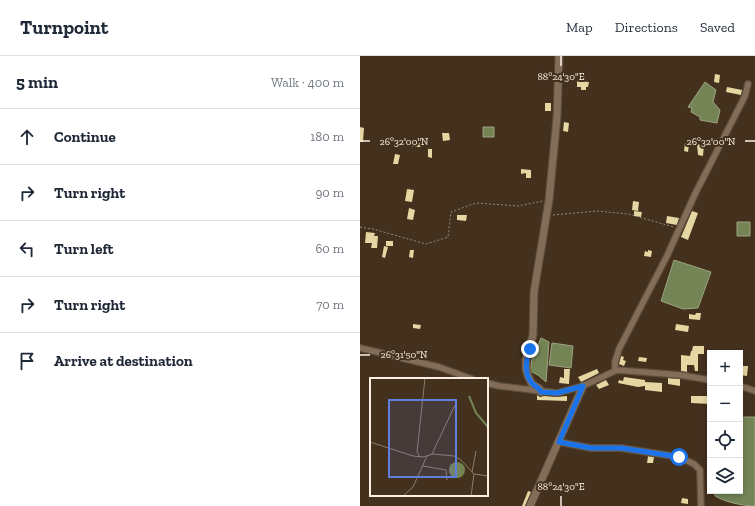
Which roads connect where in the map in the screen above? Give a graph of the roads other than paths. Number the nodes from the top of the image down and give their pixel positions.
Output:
1 (559, 56) edge
2 (748, 84) dead end
3 (360, 348) edge
4 (615, 371) junction
5 (469, 378) edge
6 (707, 380) edge
7 (488, 383) edge
8 (583, 386) junction
9 (743, 387) edge
10 (755, 391) edge
11 (541, 392) junction
12 (559, 442) junction
13 (530, 506) edge
14 (701, 506) edge

1 - 11 street
2 - 4 street
3 - 5 street
4 - 6 street
4 - 8 street
7 - 11 street
8 - 11 street
8 - 12 street
9 - 10 street
12 - 13 street
12 - 14 street

